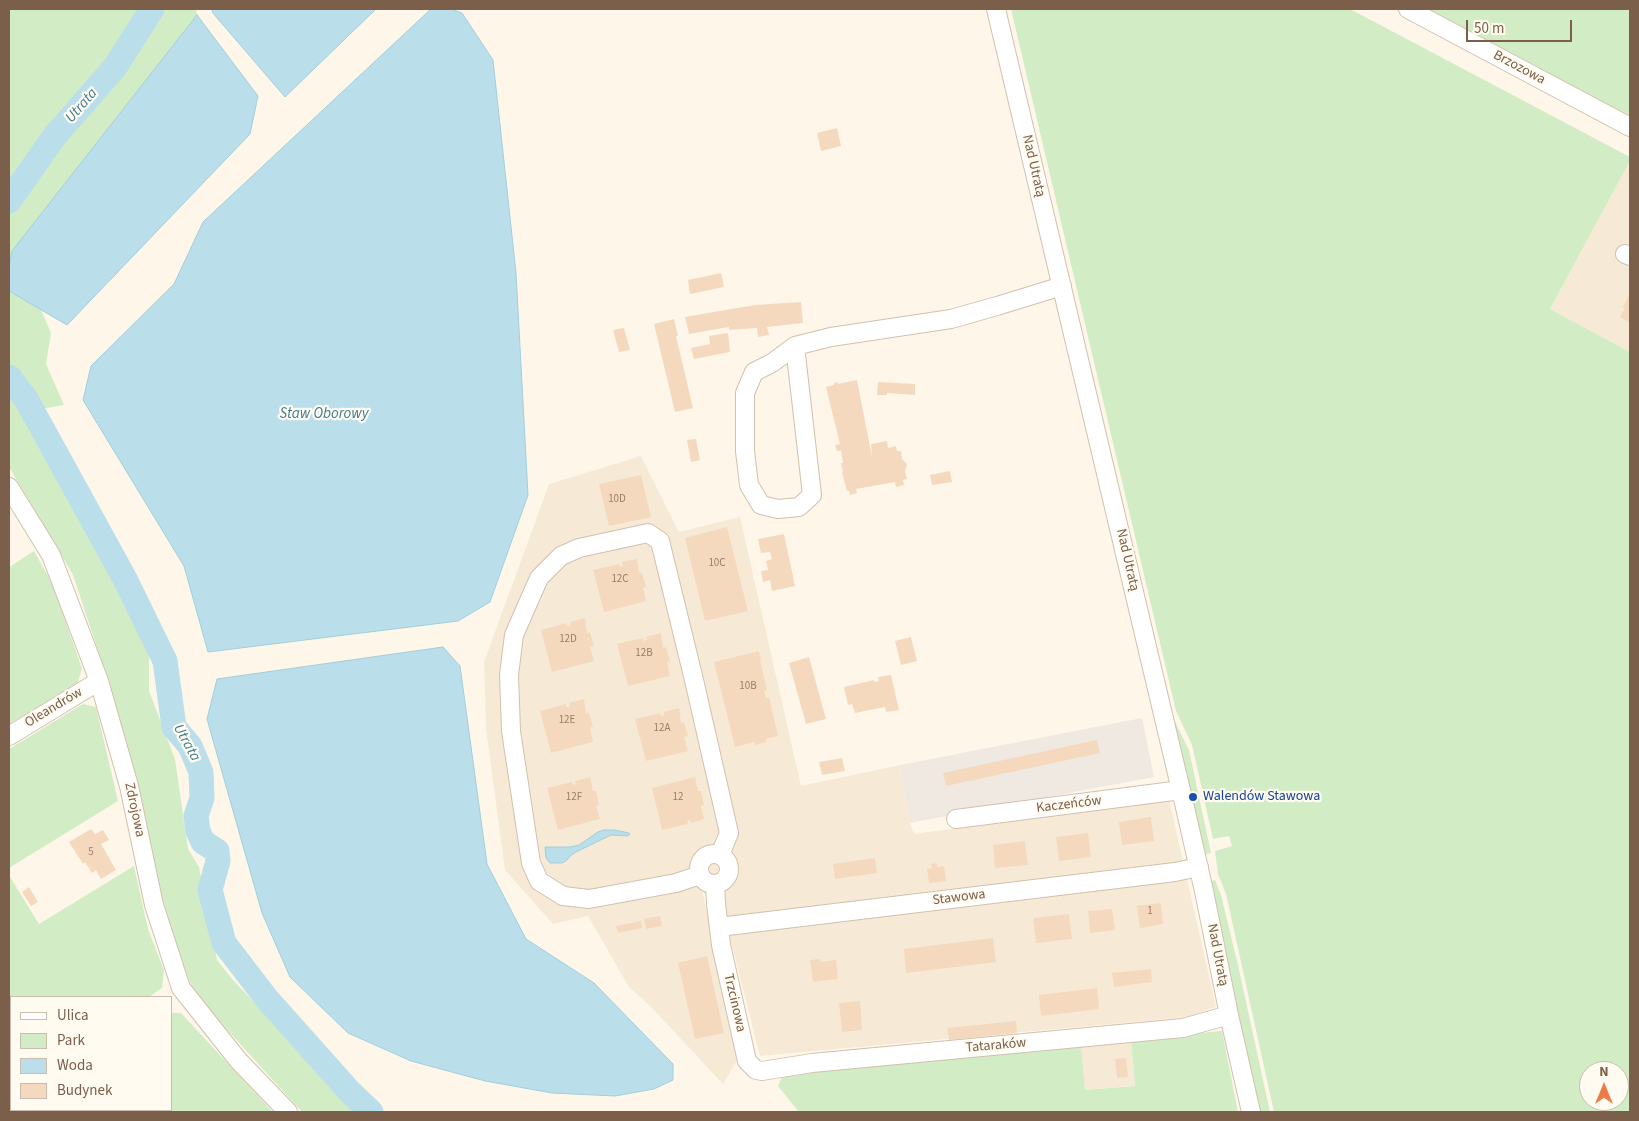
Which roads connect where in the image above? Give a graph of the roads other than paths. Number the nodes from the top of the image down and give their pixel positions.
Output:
1 (996, 9) edge
2 (1408, 9) edge
3 (1630, 127) edge
4 (1062, 286) junction
5 (795, 346) junction
6 (9, 487) edge
7 (99, 681) junction
8 (9, 736) edge
9 (1181, 790) junction
10 (956, 819) dead end
11 (1199, 867) junction
12 (708, 879) junction
13 (719, 927) junction
14 (175, 992) edge
15 (1229, 1015) junction
16 (762, 1070) joint
17 (288, 1112) edge
18 (1251, 1112) edge

1 - 4 street, Nad Utratą
2 - 3 street, Brzozowa
4 - 5 street
4 - 9 street, Nad Utratą
5 - 5 street
6 - 7 street, Zdrojowa
7 - 8 street, Oleandrów
7 - 14 street, Zdrojowa
9 - 10 street, Kaczeńców
9 - 11 street, Nad Utratą
11 - 13 street, Stawowa
11 - 15 street, Nad Utratą
12 - 12 street
12 - 13 street, Trzcinowa
13 - 16 street, Trzcinowa
14 - 17 street, Zdrojowa
15 - 16 street, Tataraków
15 - 18 street, Nad Utratą

